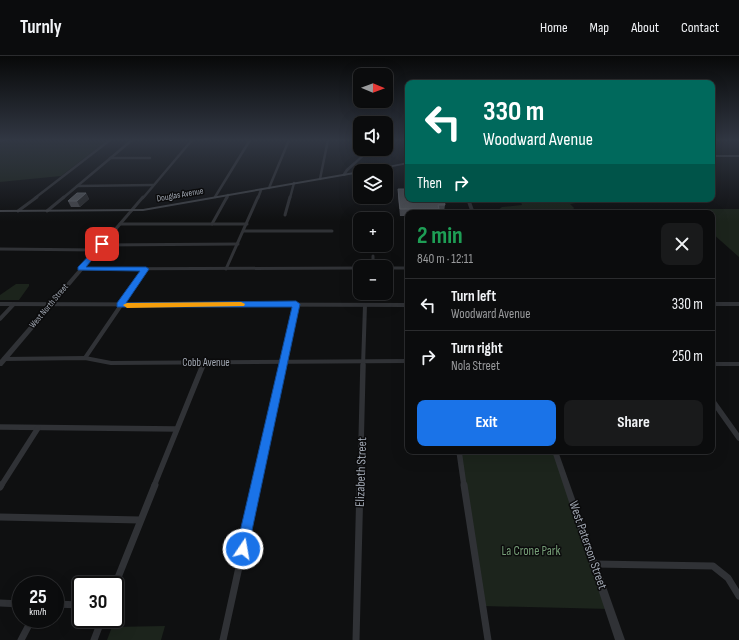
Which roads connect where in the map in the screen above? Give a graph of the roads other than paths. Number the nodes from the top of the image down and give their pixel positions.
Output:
1 (74, 167) edge
2 (99, 167) edge
3 (168, 167) edge
4 (233, 167) edge
5 (278, 167) edge
6 (322, 167) edge
7 (354, 167) edge
8 (350, 171) junction
9 (353, 171) edge
10 (320, 179) junction
11 (294, 183) junction
12 (153, 185) junction
13 (77, 186) junction
14 (269, 188) junction
15 (260, 190) junction
16 (228, 195) junction
17 (215, 197) junction
18 (18, 210) junction
19 (0, 211) edge
20 (47, 211) junction
21 (131, 211) junction
22 (285, 215) dead end
23 (120, 224) junction
24 (212, 224) junction
25 (247, 224) junction
26 (244, 231) junction
27 (332, 231) dead end
28 (102, 244) junction
29 (238, 244) junction
30 (0, 249) edge
31 (97, 250) junction
32 (372, 256) dead end
33 (372, 260) edge
34 (353, 268) edge
35 (393, 268) edge
36 (405, 268) edge
37 (81, 269) junction
38 (146, 269) junction
39 (226, 269) junction
40 (0, 304) edge
41 (14, 304) junction
42 (296, 304) junction
43 (715, 304) edge
44 (739, 304) edge
45 (51, 305) junction
46 (120, 305) junction
47 (365, 305) junction
48 (405, 305) edge
49 (0, 319) edge
50 (85, 358) junction
51 (4, 359) junction
52 (283, 361) junction
53 (364, 361) junction
54 (405, 361) edge
55 (204, 362) junction
56 (0, 364) edge
57 (715, 364) edge
58 (739, 364) edge
59 (715, 404) edge
60 (0, 427) edge
61 (38, 428) junction
62 (176, 429) junction
63 (739, 438) edge
64 (459, 454) edge
65 (556, 454) edge
66 (0, 487) edge
67 (0, 517) edge
68 (140, 520) junction
69 (594, 564) junction
70 (118, 576) edge
71 (739, 596) edge
72 (0, 603) edge
73 (12, 604) edge
74 (27, 628) edge
75 (99, 628) edge
76 (21, 640) edge
77 (94, 640) edge
78 (223, 640) edge
79 (356, 640) edge
80 (488, 640) edge
81 (620, 640) edge

1 - 18 street
2 - 13 street
3 - 12 street, West North Street
4 - 17 street
5 - 14 street
6 - 10 street
7 - 8 street
8 - 9 main road, Douglas Avenue
8 - 10 main road, Douglas Avenue
10 - 11 main road, Douglas Avenue
11 - 14 main road, Douglas Avenue
11 - 22 street
12 - 13 street
12 - 21 street, West North Street
13 - 20 street
14 - 15 main road, Douglas Avenue
15 - 16 main road, Douglas Avenue
15 - 25 street
16 - 17 main road, Douglas Avenue
16 - 24 street
17 - 21 main road, Douglas Avenue
18 - 19 main road, Douglas Avenue
18 - 20 main road, Douglas Avenue
20 - 21 main road, Douglas Avenue
21 - 23 street, West North Street
23 - 24 street
23 - 28 street, West North Street
24 - 25 street
25 - 26 street
26 - 27 street
26 - 29 street
28 - 29 street
28 - 31 street, West North Street
29 - 39 street
30 - 31 street
31 - 37 street, West North Street
32 - 33 street
34 - 39 street
35 - 36 street
37 - 38 street
37 - 45 street, West North Street
38 - 39 street
38 - 46 street
40 - 41 street
41 - 45 street
41 - 49 street
42 - 46 street
42 - 47 street
42 - 52 street
43 - 44 street
45 - 46 street
45 - 51 street, West North Street
46 - 50 street
47 - 48 street
47 - 53 street, Elizabeth Street
50 - 51 street, Cobb Avenue
50 - 55 street, Cobb Avenue
51 - 56 street, West North Street
52 - 53 street, Cobb Avenue
52 - 55 street, Cobb Avenue
52 - 78 street
53 - 54 street, Cobb Avenue
53 - 79 street, Elizabeth Street
55 - 62 street
57 - 58 street
59 - 63 street
60 - 61 street
61 - 62 street
61 - 66 street
62 - 68 street
64 - 80 street
65 - 69 street, West Paterson Street
67 - 68 street
68 - 70 street
69 - 71 street
69 - 81 street, West Paterson Street
72 - 73 street
74 - 76 street
75 - 77 street

